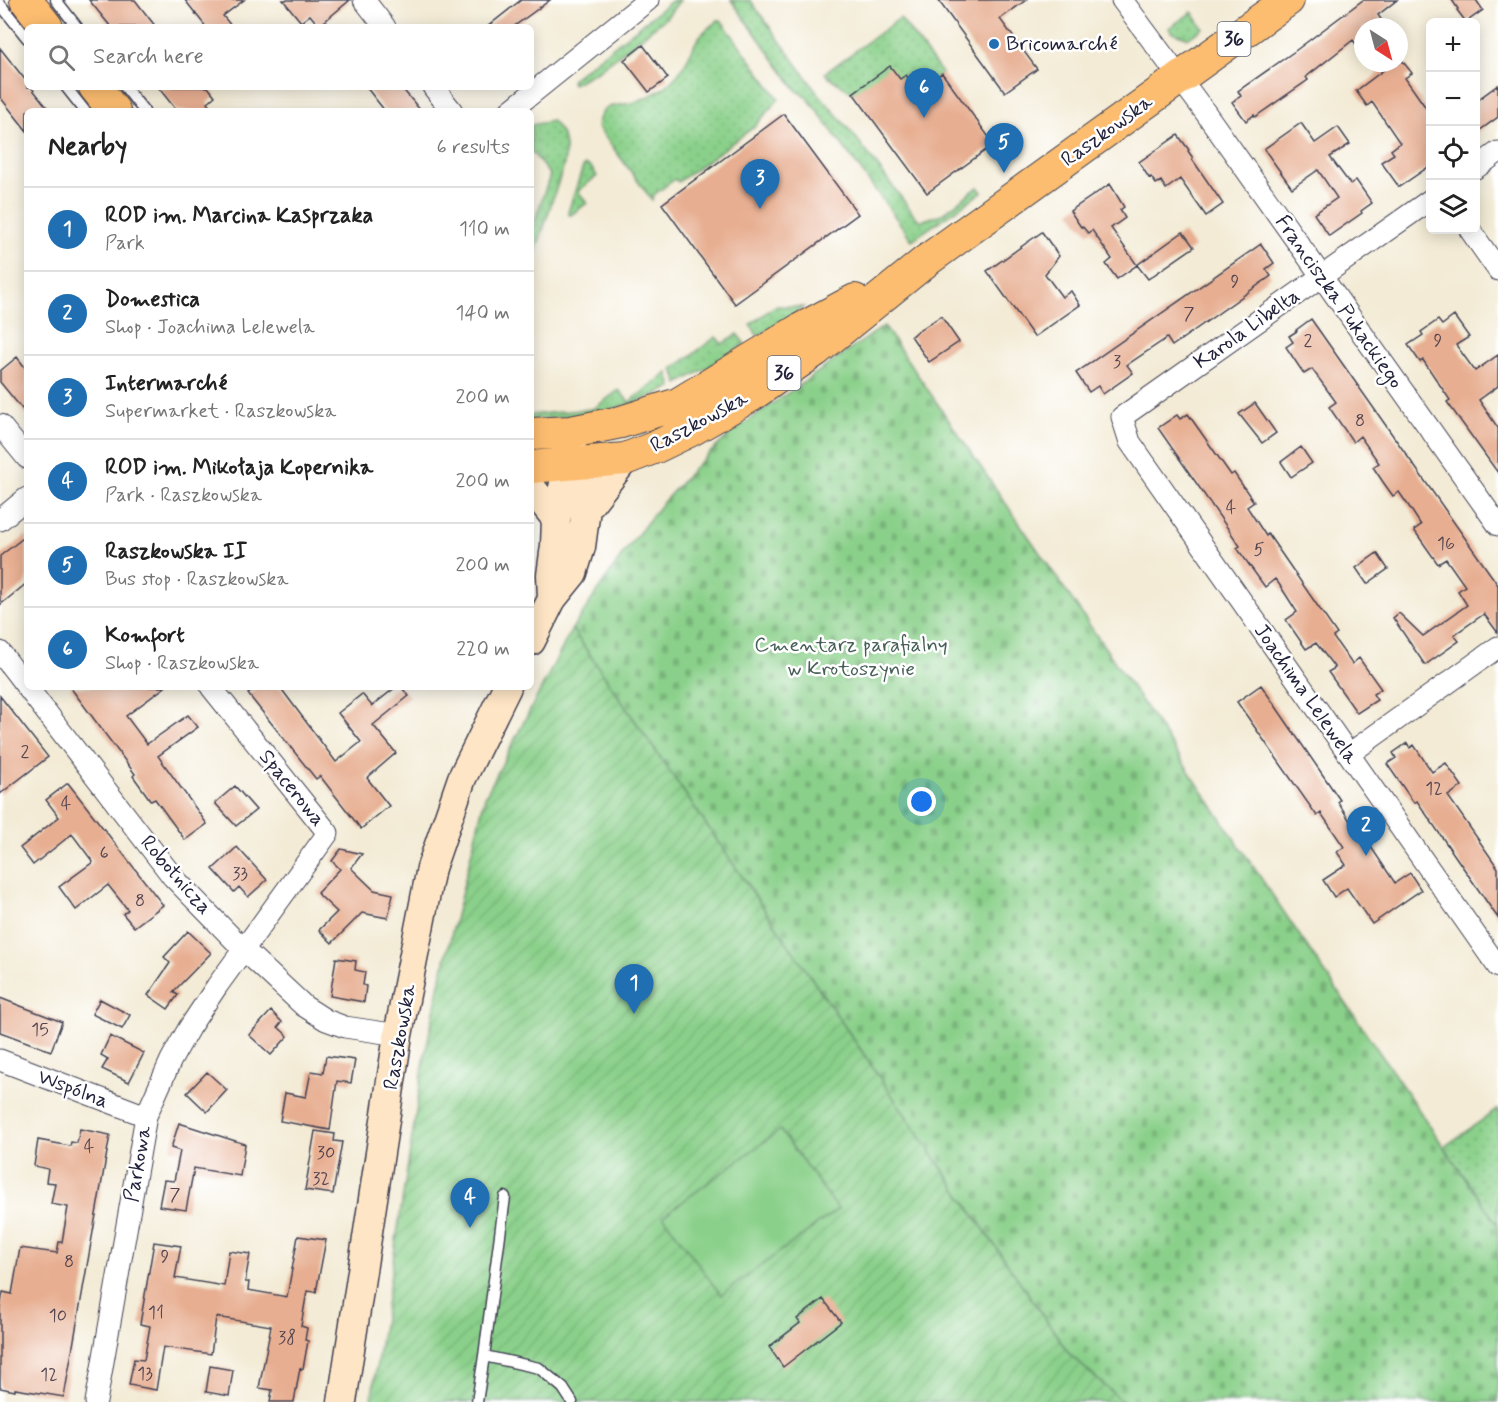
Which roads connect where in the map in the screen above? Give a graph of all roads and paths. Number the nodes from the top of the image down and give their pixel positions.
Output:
1 (26, 0) edge
2 (56, 0) edge
3 (364, 0) edge
4 (648, 0) edge
5 (1122, 0) edge
6 (1288, 0) edge
7 (0, 4) edge
8 (45, 24) edge
9 (75, 24) edge
10 (383, 24) edge
11 (24, 34) edge
12 (1180, 78) junction
13 (68, 90) edge
14 (97, 90) edge
15 (127, 90) edge
16 (435, 90) edge
17 (83, 108) edge
18 (112, 108) edge
19 (142, 108) edge
20 (450, 108) edge
21 (514, 108) edge
22 (1498, 152) edge
23 (1480, 165) edge
24 (1426, 204) edge
25 (1473, 234) edge
26 (926, 261) junction
27 (1498, 270) edge
28 (1321, 278) junction
29 (1122, 417) joint
30 (0, 425) edge
31 (571, 432) junction
32 (534, 434) edge
33 (24, 455) edge
34 (625, 459) junction
35 (573, 463) junction
36 (534, 467) edge
37 (534, 491) edge
38 (24, 500) edge
39 (586, 509) junction
40 (556, 519) junction
41 (0, 520) edge
42 (1498, 525) edge
43 (552, 599) junction
44 (534, 635) edge
45 (1498, 647) edge
46 (0, 652) edge
47 (24, 683) edge
48 (29, 690) edge
49 (213, 690) edge
50 (506, 690) edge
51 (1348, 754) junction
52 (243, 949) junction
53 (1498, 967) edge
54 (398, 1035) junction
55 (0, 1060) edge
56 (146, 1116) junction
57 (505, 1197) dead end
58 (484, 1356) junction
59 (96, 1402) edge
60 (342, 1402) edge
61 (477, 1402) edge
62 (572, 1402) edge

1 - 8 main road
2 - 9 lane
3 - 10 street
4 - 21 street
5 - 12 street, Franciszka Pukackiego
6 - 12 main road, Raszkowska / 36
7 - 11 lane
12 - 26 main road, Raszkowska / 36
12 - 28 street, Franciszka Pukackiego
13 - 17 lane
14 - 18 main road
15 - 19 lane
16 - 20 street
22 - 23 street
24 - 28 street, Karola Libelta
25 - 27 street
26 - 31 main road, Raszkowska / 36
26 - 34 main road, Raszkowska / 36
28 - 29 street, Karola Libelta
28 - 42 street, Franciszka Pukackiego
29 - 51 street, Joachima Lelewela
30 - 33 street
31 - 32 main road, 36
31 - 35 street
34 - 35 main road, Raszkowska / 36
34 - 39 street
35 - 36 main road, 36
35 - 39 street
35 - 40 street
37 - 40 street
38 - 41 street
39 - 43 street
40 - 43 street
43 - 44 street
45 - 51 street
46 - 47 street, Robotnicza
48 - 52 street, Robotnicza
49 - 52 street, Spacerowa
50 - 54 street, Raszkowska
51 - 53 street, Joachima Lelewela
52 - 54 street, Robotnicza
52 - 56 street, Parkowa
54 - 60 street, Raszkowska
55 - 56 street, Wspólna
56 - 59 street, Parkowa
57 - 58 lane
58 - 61 lane
58 - 62 lane

